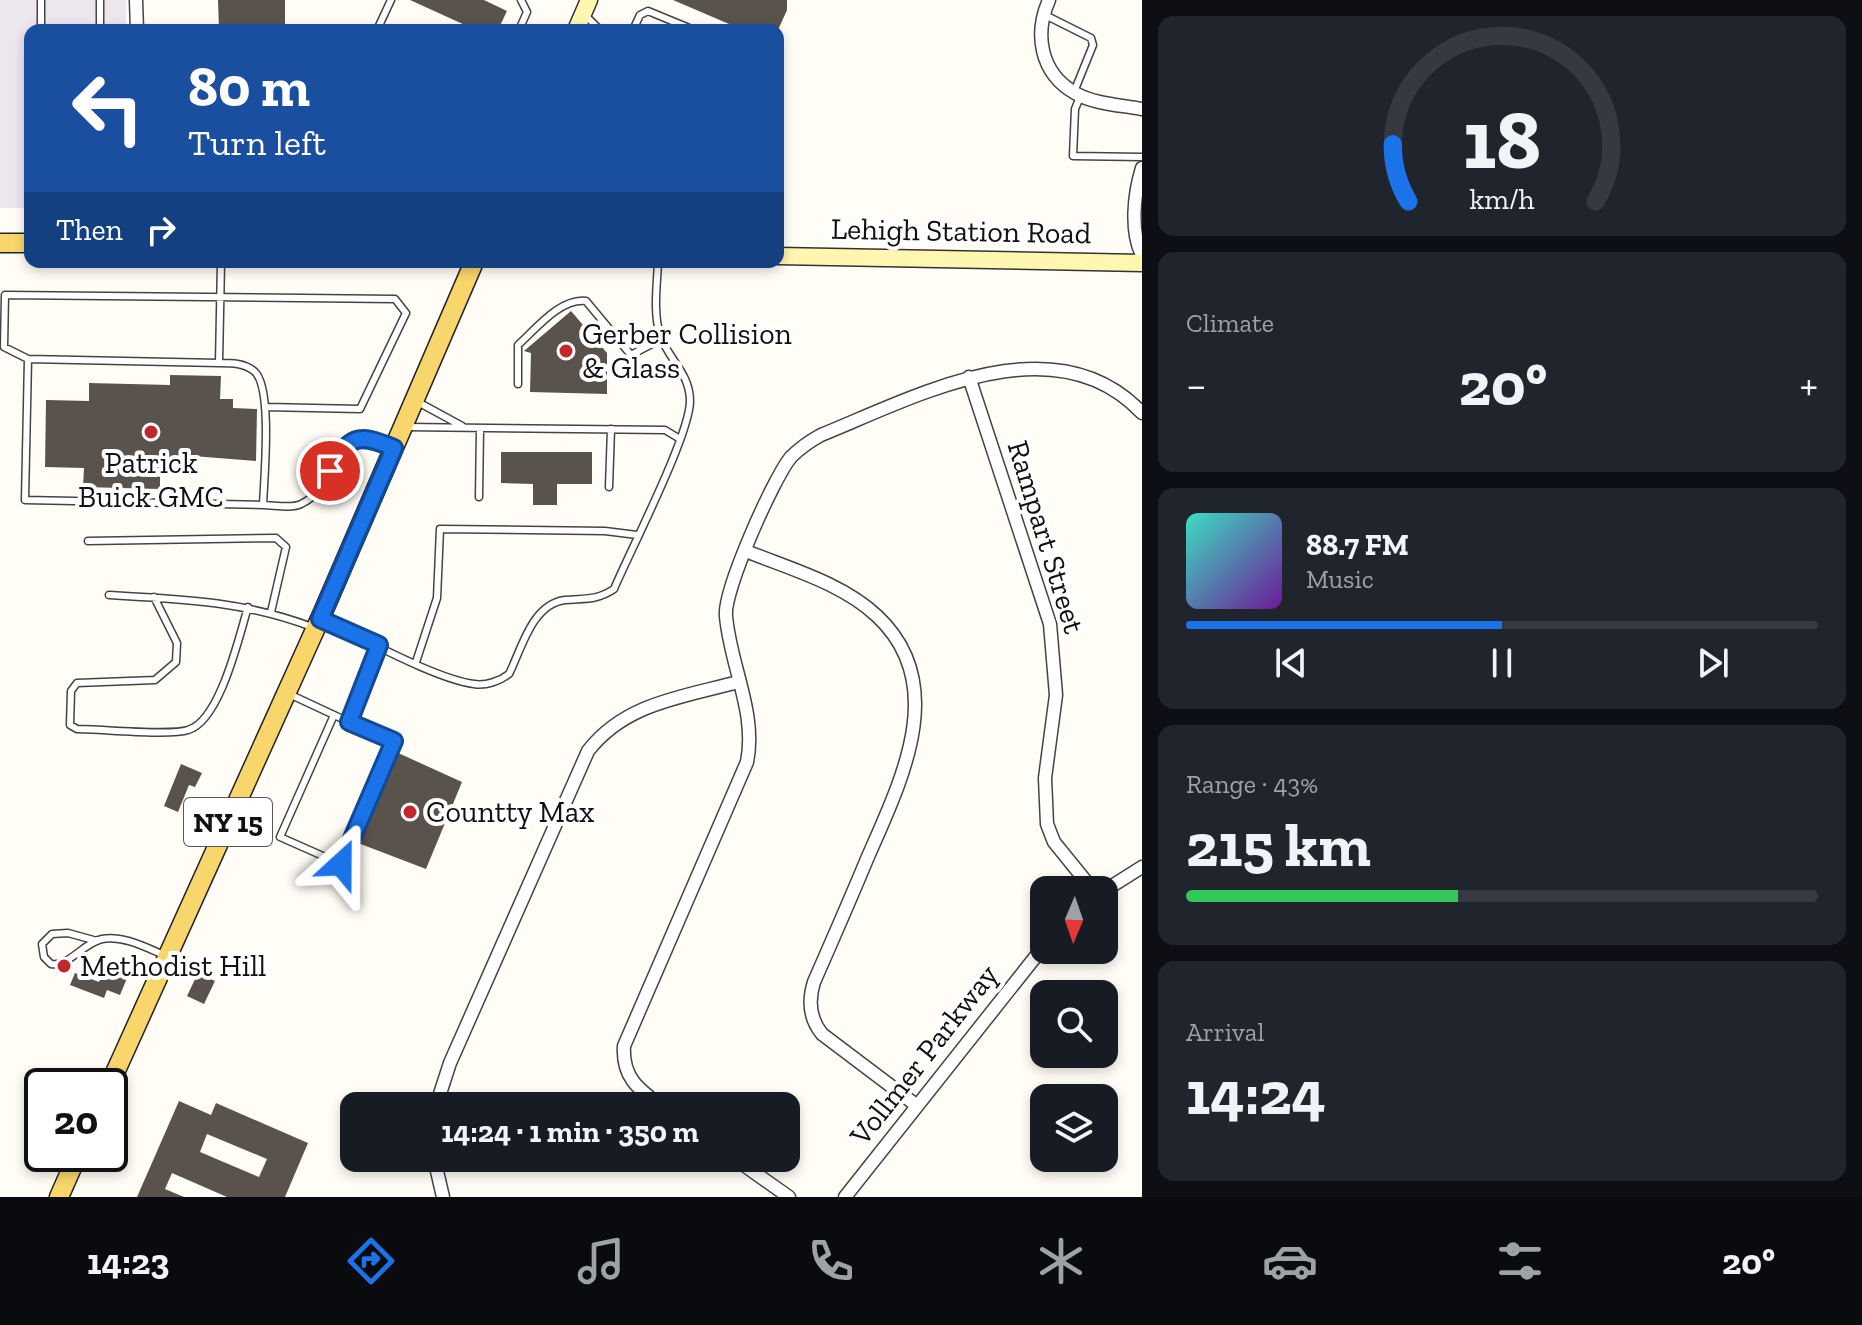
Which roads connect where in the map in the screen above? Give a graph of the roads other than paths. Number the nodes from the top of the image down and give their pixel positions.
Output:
1 (41, 0) edge
2 (100, 0) edge
3 (136, 0) edge
4 (391, 0) edge
5 (521, 0) edge
6 (1049, 0) edge
7 (1043, 14) junction
8 (41, 24) edge
9 (100, 24) edge
10 (137, 24) edge
11 (380, 24) edge
12 (522, 24) edge
13 (636, 24) edge
14 (679, 24) edge
15 (1078, 94) junction
16 (1142, 109) edge
17 (1142, 157) edge
18 (1142, 168) edge
19 (0, 243) edge
20 (24, 243) edge
21 (1142, 255) edge
22 (784, 256) edge
23 (1142, 263) edge
24 (221, 268) edge
25 (471, 268) edge
26 (658, 268) edge
27 (220, 297) junction
28 (661, 339) junction
29 (28, 359) junction
30 (219, 363) junction
31 (969, 377) junction
32 (518, 384) dead end
33 (414, 400) junction
34 (265, 407) junction
35 (1142, 413) edge
36 (403, 427) junction
37 (465, 428) junction
38 (480, 429) junction
39 (611, 429) junction
40 (680, 439) junction
41 (394, 448) junction
42 (609, 487) dead end
43 (479, 497) dead end
44 (263, 505) junction
45 (637, 535) junction
46 (88, 541) dead end
47 (746, 551) junction
48 (109, 595) dead end
49 (154, 597) junction
50 (248, 607) junction
51 (271, 612) junction
52 (318, 623) junction
53 (379, 645) junction
54 (416, 662) junction
55 (738, 682) junction
56 (286, 693) junction
57 (334, 715) junction
58 (349, 722) junction
59 (1142, 867) edge
60 (1082, 876) edge
61 (1118, 882) edge
62 (97, 941) junction
63 (167, 956) junction
64 (1030, 963) edge
65 (117, 1068) edge
66 (441, 1092) edge
67 (643, 1092) edge
68 (916, 1105) junction
69 (70, 1172) edge
70 (437, 1172) edge
71 (754, 1172) edge
72 (59, 1197) edge
73 (443, 1197) edge
74 (789, 1197) edge
75 (845, 1197) edge

1 - 8 lane
2 - 9 lane
3 - 10 street
4 - 11 lane
5 - 12 lane
6 - 7 street
7 - 15 street
7 - 15 lane
13 - 14 lane
15 - 16 street
15 - 17 lane
18 - 21 street
19 - 20 main road
22 - 23 street, Lehigh Station Road
24 - 27 lane
25 - 33 main road, NY 15
26 - 28 lane
27 - 29 lane
27 - 30 lane
27 - 34 lane
28 - 32 lane
28 - 40 lane
29 - 30 lane
29 - 44 lane
30 - 34 lane
31 - 35 street
31 - 47 street
31 - 60 street, Rampart Street
33 - 36 main road, NY 15
33 - 37 lane
34 - 44 lane
36 - 37 lane
36 - 41 main road, NY 15
37 - 38 lane
38 - 39 lane
38 - 43 lane
39 - 40 lane
39 - 42 lane
40 - 45 lane
41 - 44 lane
41 - 52 main road, NY 15
45 - 54 lane
45 - 54 lane
46 - 51 lane
47 - 55 street
47 - 68 street
48 - 49 lane
49 - 50 lane
49 - 50 lane
50 - 51 lane
51 - 52 lane
52 - 53 lane
52 - 56 main road, NY 15
53 - 54 lane
53 - 58 lane
55 - 66 street
55 - 67 street
56 - 57 lane
56 - 63 main road, NY 15
57 - 58 lane
57 - 58 lane
59 - 61 street
62 - 62 lane
62 - 63 lane
63 - 65 main road, NY 15
64 - 68 street, Vollmer Parkway
68 - 75 street, Vollmer Parkway
69 - 72 main road
70 - 73 street
71 - 74 street

